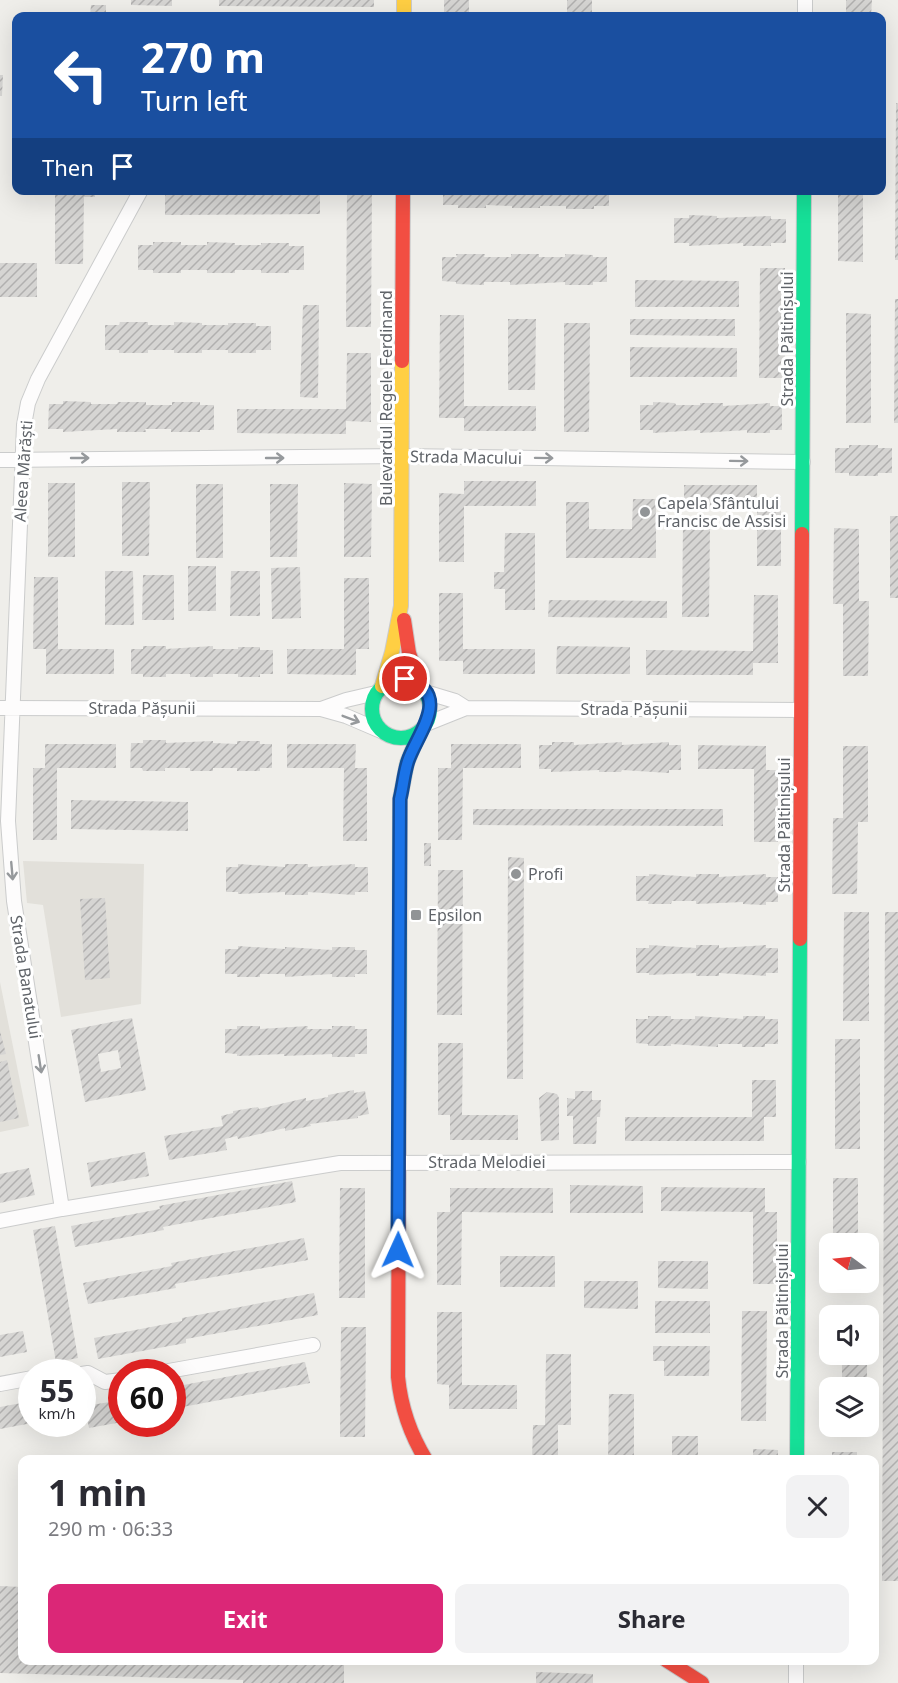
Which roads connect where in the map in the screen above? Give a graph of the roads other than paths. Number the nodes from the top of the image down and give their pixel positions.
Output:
1 (138, 195) edge
2 (403, 195) edge
3 (804, 195) edge
4 (402, 456) junction
5 (22, 458) junction
6 (0, 460) edge
7 (803, 462) junction
8 (401, 606) junction
9 (423, 689) junction
10 (379, 690) junction
11 (6, 708) edge
12 (466, 708) junction
13 (321, 709) junction
14 (801, 710) junction
15 (423, 728) junction
16 (385, 733) junction
17 (400, 799) junction
18 (399, 1162) junction
19 (799, 1162) junction
20 (62, 1209) junction
21 (0, 1221) edge
22 (313, 1345) dead end
23 (186, 1368) edge
24 (18, 1381) edge
25 (0, 1384) edge
26 (423, 1455) edge
27 (797, 1455) edge
28 (674, 1665) edge
29 (796, 1665) edge
30 (702, 1683) edge
31 (796, 1683) edge

1 - 5 street, Aleea Mărăști
2 - 4 main road, Bulevardul Regele Ferdinand
3 - 7 main road, Strada Păltinișului
5 -> 4 street, Strada Macului
4 -> 7 street, Strada Macului
4 - 8 main road, Bulevardul Regele Ferdinand
5 - 6 street, Strada Macului
5 - 11 street, Aleea Mărăști
7 - 14 main road, Strada Păltinișului
8 - 9 main road, Bulevardul Regele Ferdinand
8 - 10 main road, Bulevardul Regele Ferdinand
9 - 10 main road
9 - 12 street, Strada Pășunii
9 - 15 main road
10 - 13 street, Strada Pășunii
10 - 16 main road
11 - 13 street, Strada Pășunii
11 -> 20 street, Strada Banatului
12 - 14 street, Strada Pășunii
12 - 15 street, Strada Pășunii
13 -> 16 street, Strada Pășunii
14 - 19 main road, Strada Păltinișului
15 - 16 main road
15 - 17 main road
16 - 17 main road
17 - 18 main road
18 - 19 street, Strada Melodiei
18 - 20 street, Strada Melodiei
18 - 26 main road
19 - 27 main road, Strada Păltinișului
20 - 21 street, Strada Melodiei
22 - 23 street
24 - 25 street
28 - 30 main road
29 - 31 street

